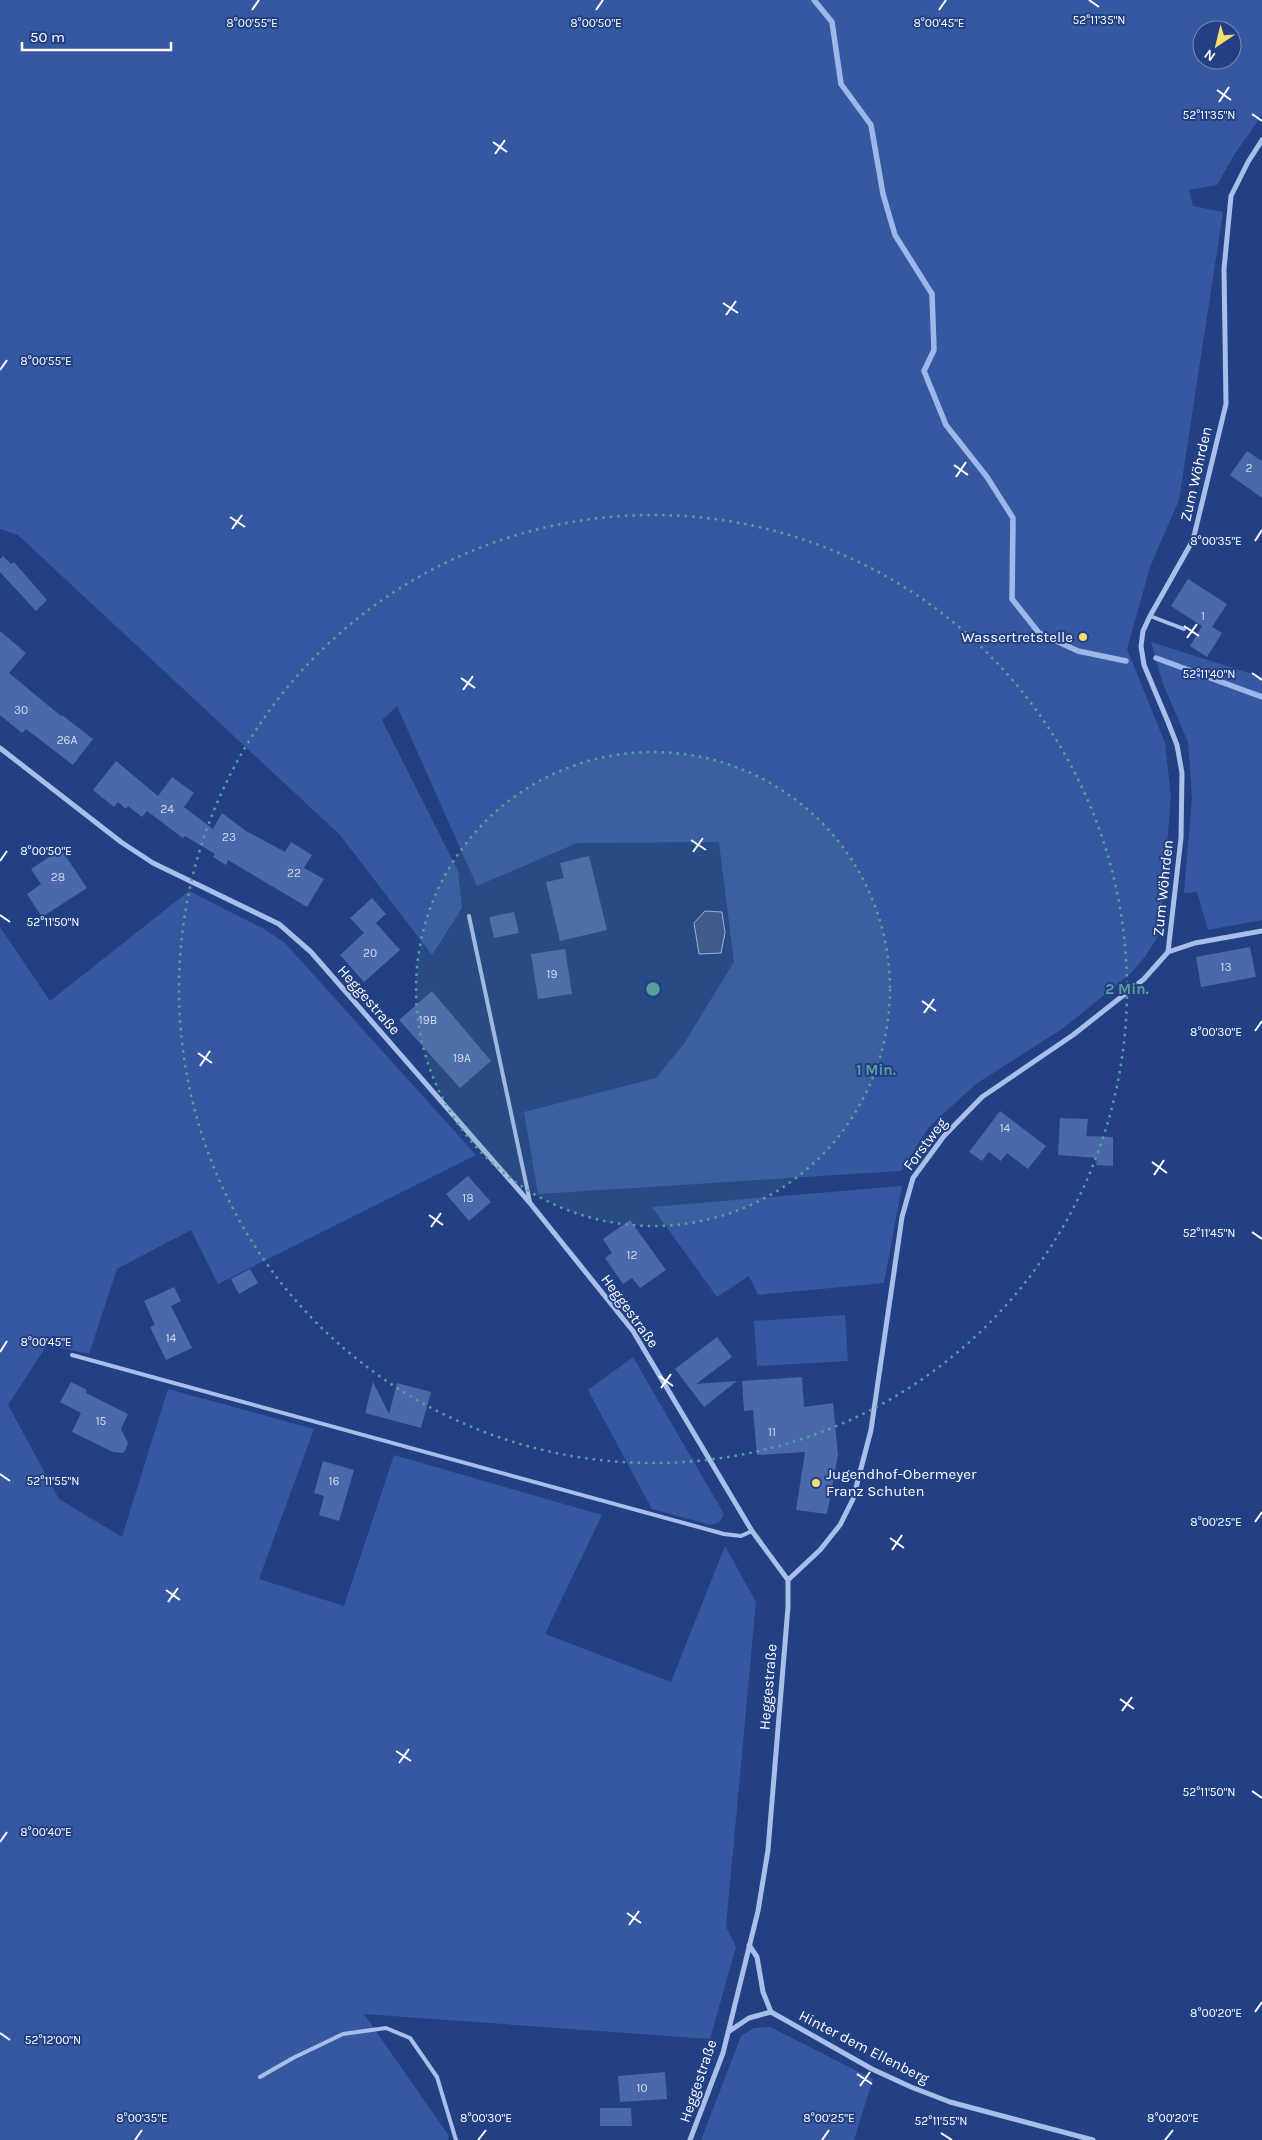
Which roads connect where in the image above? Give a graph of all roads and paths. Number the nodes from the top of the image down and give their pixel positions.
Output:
1 (1262, 140) edge
2 (1150, 616) junction
3 (1184, 629) dead end
4 (0, 748) edge
5 (469, 916) dead end
6 (1262, 931) edge
7 (1168, 952) junction
8 (530, 1202) junction
9 (72, 1355) dead end
10 (752, 1531) junction
11 (788, 1580) junction
12 (749, 1945) junction
13 (771, 2012) junction
14 (728, 2032) junction
15 (260, 2077) dead end
16 (456, 2140) edge
17 (690, 2140) edge
18 (1092, 2140) edge

1 - 2 street, Zum Wöhrden
2 - 3 lane
2 - 7 street, Zum Wöhrden
4 - 8 street, Heggestraße
5 - 8 lane
6 - 7 street, Forstweg
7 - 11 street, Forstweg
8 - 10 street, Heggestraße
9 - 10 lane
10 - 11 street, Heggestraße
11 - 12 street, Heggestraße
12 - 13 street
12 - 14 street, Heggestraße
13 - 14 street
13 - 18 street, Hinter dem Ellenberg
14 - 17 street, Heggestraße
15 - 16 lane

